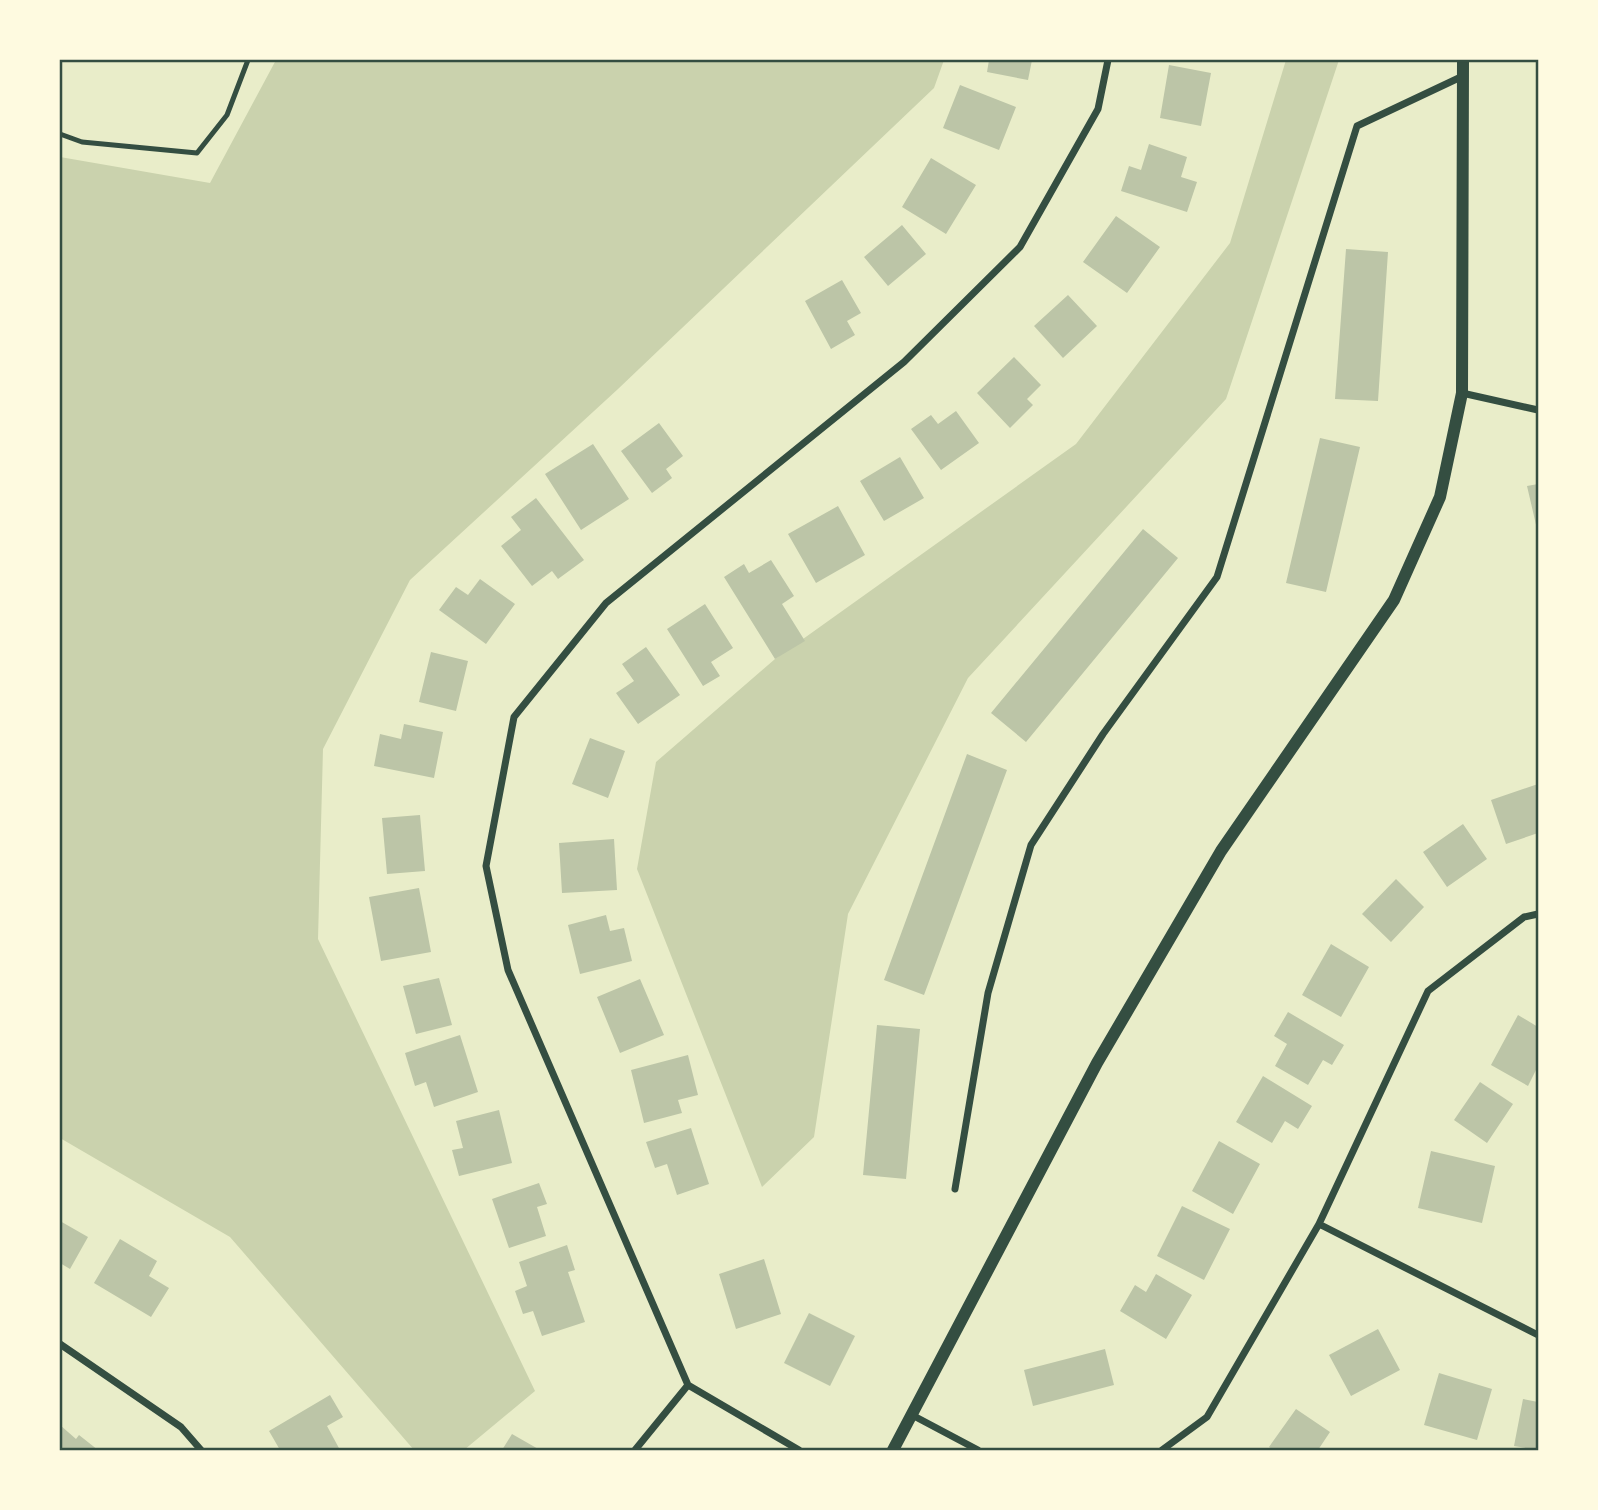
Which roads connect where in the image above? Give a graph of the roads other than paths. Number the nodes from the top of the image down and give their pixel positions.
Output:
1 (248, 60) edge
2 (1108, 60) edge
3 (1463, 60) edge
4 (1464, 76) junction
5 (60, 134) edge
6 (1462, 393) junction
7 (1538, 410) edge
8 (1538, 914) edge
9 (955, 1189) dead end
10 (1319, 1224) junction
11 (1538, 1335) edge
12 (60, 1344) edge
13 (688, 1385) junction
14 (912, 1415) junction
15 (201, 1451) edge
16 (635, 1451) edge
17 (799, 1451) edge
18 (893, 1451) edge
19 (978, 1451) edge
20 (1162, 1451) edge

1 - 5 lane
2 - 13 street
3 - 4 street
4 - 6 street
4 - 9 street
6 - 7 street
6 - 14 street
8 - 10 street
10 - 11 street
10 - 20 street
12 - 15 street
13 - 16 street
13 - 17 street
14 - 18 street
14 - 19 street

